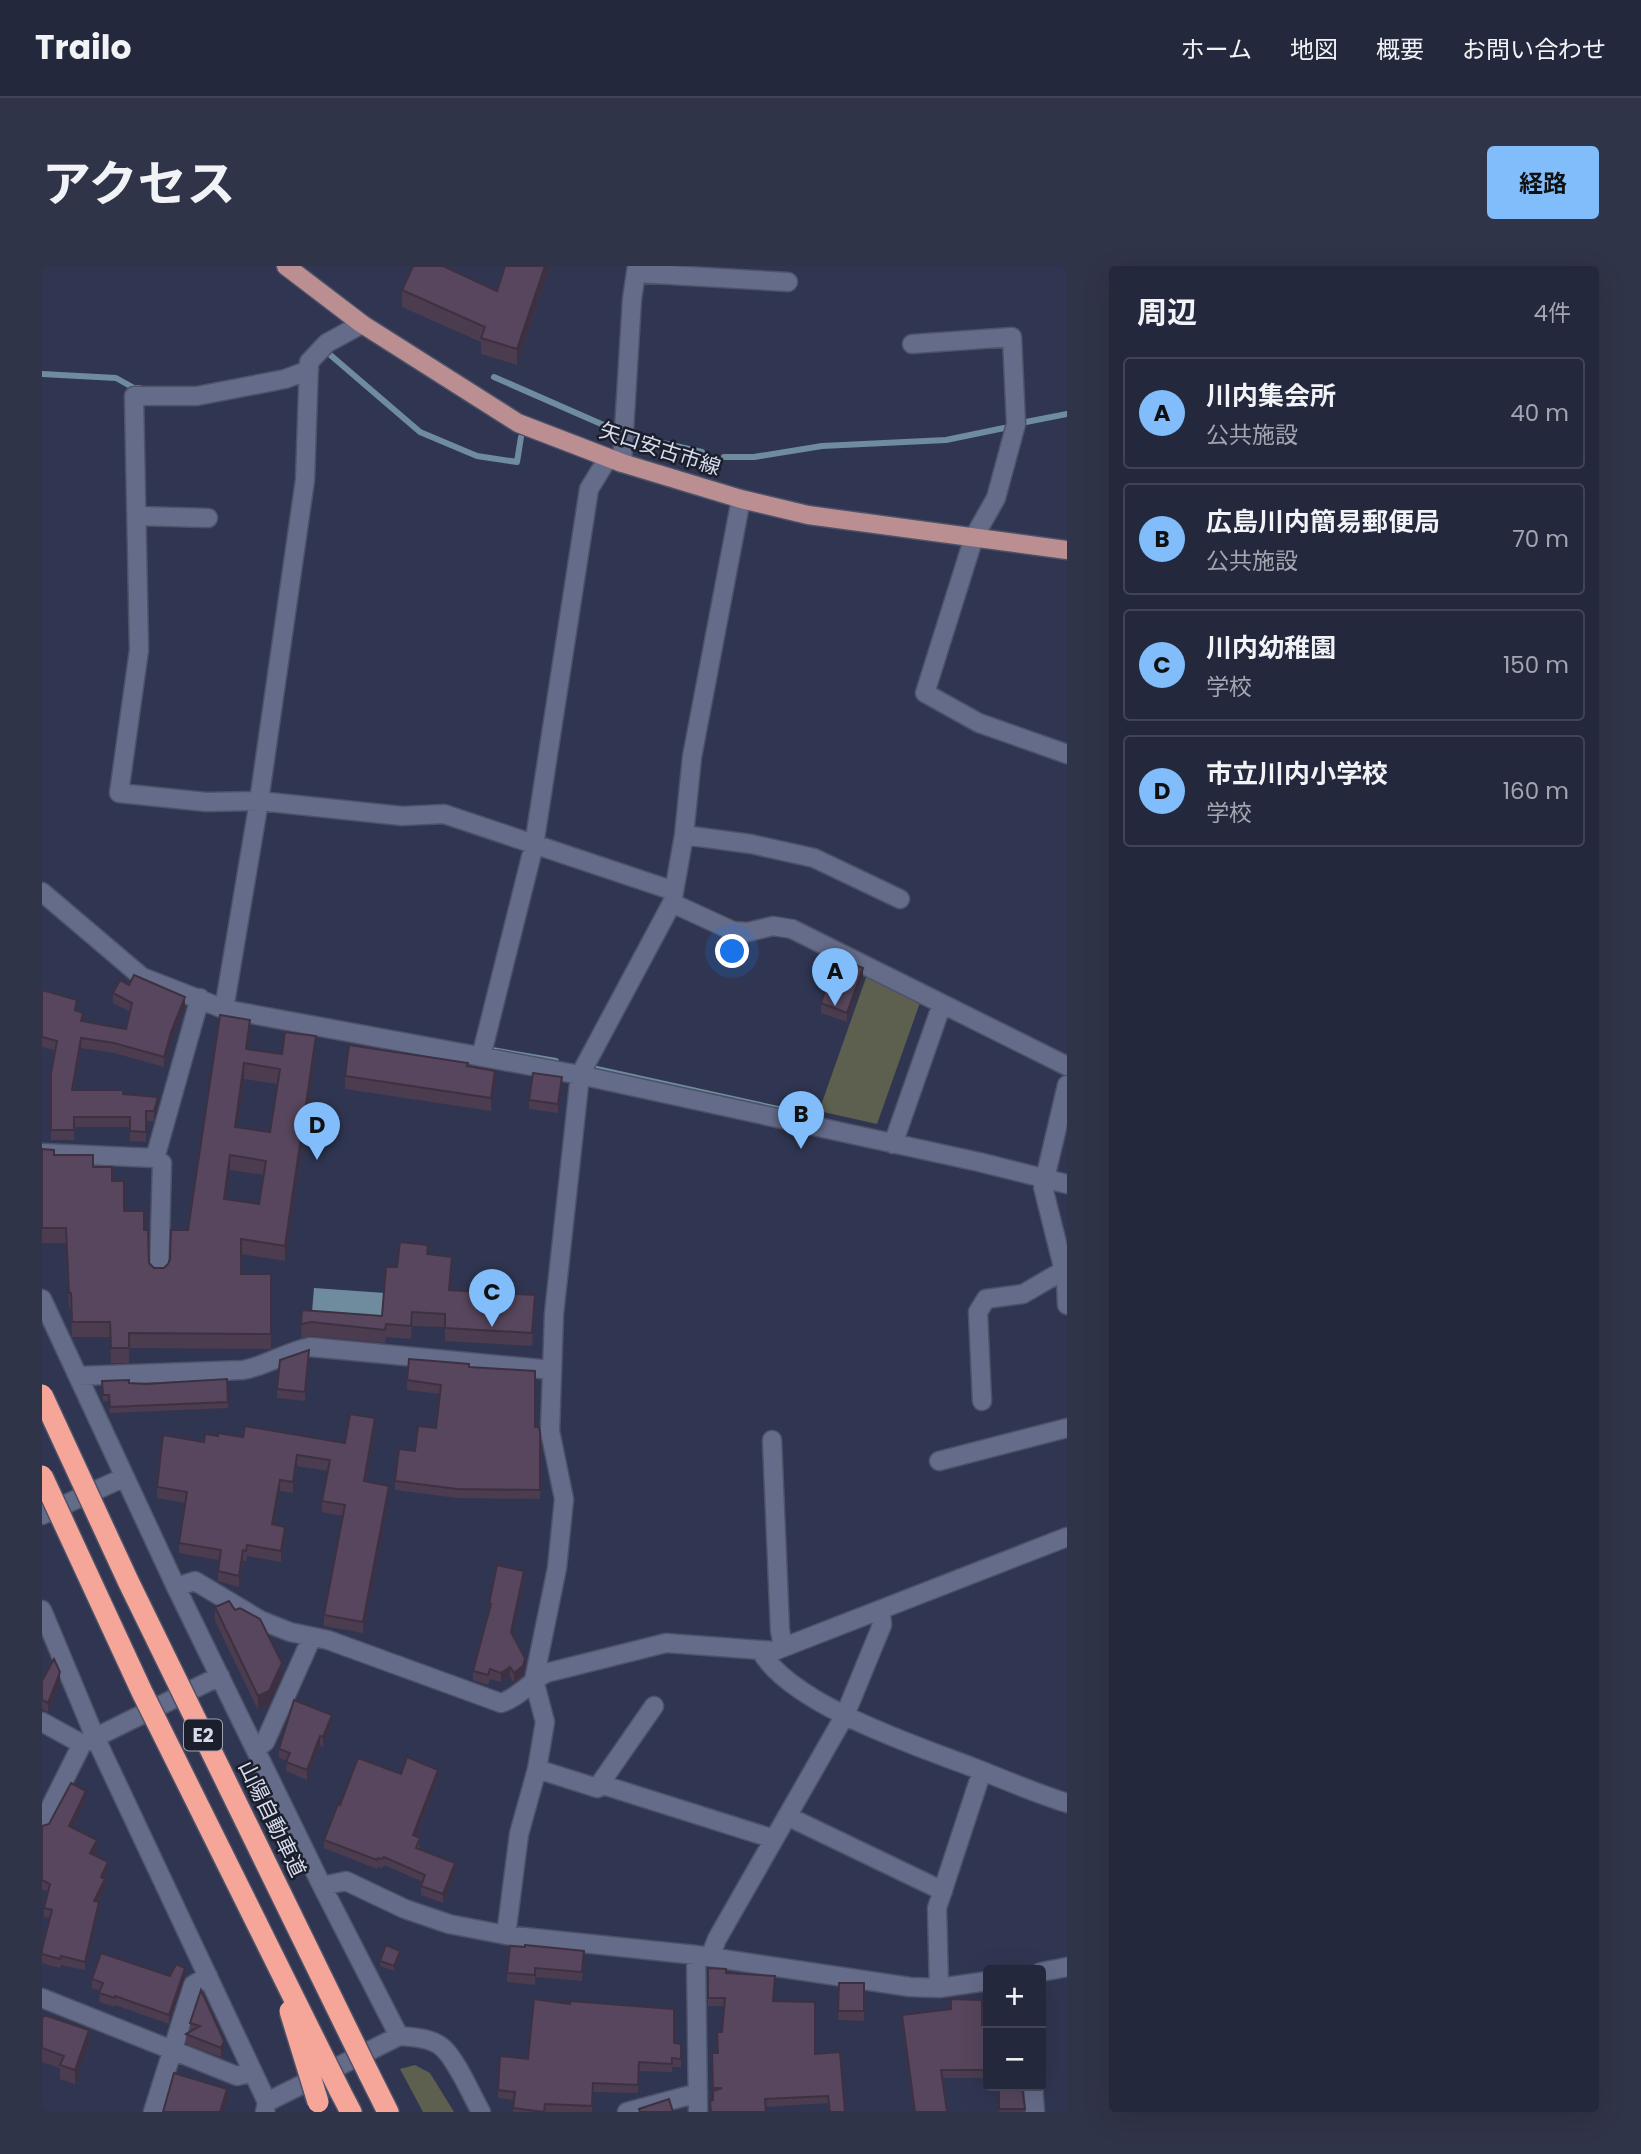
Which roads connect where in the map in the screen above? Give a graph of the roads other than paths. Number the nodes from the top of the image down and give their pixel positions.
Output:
1 (286, 266) edge
2 (637, 270) edge
3 (788, 282) dead end
4 (362, 324) junction
5 (912, 344) dead end
6 (309, 370) junction
7 (615, 460) junction
8 (741, 499) junction
9 (137, 516) junction
10 (208, 519) dead end
11 (974, 537) junction
12 (1067, 550) edge
13 (1067, 754) edge
14 (259, 801) junction
15 (684, 835) junction
16 (534, 845) junction
17 (42, 892) edge
18 (673, 897) junction
19 (900, 899) dead end
20 (200, 998) junction
21 (942, 1004) junction
22 (225, 1009) junction
23 (481, 1057) junction
24 (1067, 1066) edge
25 (580, 1075) junction
26 (1067, 1085) edge
27 (893, 1144) junction
28 (42, 1153) edge
29 (155, 1158) junction
30 (1044, 1178) junction
31 (1067, 1184) edge
32 (1064, 1270) junction
33 (159, 1273) edge
34 (42, 1299) edge
35 (1067, 1305) edge
36 (552, 1370) junction
37 (78, 1376) junction
38 (42, 1395) edge
39 (982, 1401) dead end
40 (1067, 1428) edge
41 (772, 1440) dead end
42 (939, 1461) dead end
43 (42, 1476) edge
44 (125, 1477) junction
45 (42, 1515) edge
46 (1067, 1537) edge
47 (176, 1587) junction
48 (42, 1610) edge
49 (881, 1611) junction
50 (312, 1637) junction
51 (783, 1647) junction
52 (760, 1650) junction
53 (220, 1676) junction
54 (534, 1680) junction
55 (654, 1706) dead end
56 (845, 1715) junction
57 (42, 1722) edge
58 (89, 1740) junction
59 (256, 1749) junction
60 (537, 1769) junction
61 (982, 1771) junction
62 (600, 1784) junction
63 (1067, 1803) edge
64 (787, 1816) junction
65 (42, 1824) edge
66 (774, 1839) junction
67 (322, 1886) junction
68 (943, 1891) junction
69 (506, 1935) junction
70 (270, 1945) junction
71 (703, 1956) junction
72 (1067, 1967) edge
73 (1046, 1971) edge
74 (208, 1976) junction
75 (983, 1982) edge
76 (939, 1988) junction
77 (42, 1998) edge
78 (400, 2036) junction
79 (171, 2050) junction
80 (253, 2072) junction
81 (1033, 2091) edge
82 (698, 2093) junction
83 (266, 2107) edge
84 (320, 2107) edge
85 (153, 2112) edge
86 (351, 2112) edge
87 (388, 2112) edge
88 (481, 2112) edge
89 (627, 2112) edge
90 (698, 2112) edge
91 (1035, 2112) edge

1 - 4 main road, 矢口安古市線
2 - 3 street
2 - 7 street
4 - 6 street
4 - 7 main road, 矢口安古市線
5 - 11 street
6 - 9 street
6 - 14 street
7 - 8 main road, 矢口安古市線
7 - 16 street
8 - 11 main road, 矢口安古市線
8 - 15 street
9 - 10 street
9 - 14 street
11 - 12 main road, 矢口安古市線
11 - 13 street
14 - 16 street
14 - 22 street
15 - 18 street
15 - 19 street
16 - 18 street
16 - 23 street
17 - 20 street
18 - 21 street
18 - 25 street
20 - 22 street
20 - 29 street
21 - 24 street
21 - 27 street
22 - 23 street
23 - 25 street
25 - 27 street
25 - 36 street
26 - 30 street
27 - 30 street
28 - 29 street
29 - 33 street
30 - 31 street
30 - 32 street
32 - 35 street
32 - 39 street
34 - 37 street
36 - 37 street
36 - 54 street
37 - 44 street
38 - 87 highway, 山陽自動車道 / E2, bridge
40 - 42 street
41 - 51 street
43 - 70 highway, E2, bridge
44 - 45 street
44 - 47 street
46 - 49 street
47 - 50 street
47 - 53 street
48 - 58 street
49 - 51 street
49 - 56 street
50 - 54 street
50 - 59 street
51 - 52 street
52 - 54 street
52 - 56 street
53 - 58 street
53 - 59 street
54 - 60 street
55 - 62 street
56 - 61 street
56 - 64 street
57 - 58 street
58 - 65 street
58 - 74 street
59 - 67 street
60 - 62 street
60 - 69 street
61 - 63 street
61 - 68 street
62 - 66 street
64 - 66 street
64 - 68 street
66 - 71 street
67 - 69 street
67 - 78 street
68 - 76 street
69 - 71 street
70 - 84 highway, bridge
70 - 86 highway, E2, bridge
71 - 76 street
71 - 82 street
72 - 73 street
74 - 79 street
74 - 80 street
75 - 76 street
77 - 79 street
78 - 83 street
78 - 88 street
79 - 80 street
79 - 85 street
80 - 83 street
81 - 91 street
82 - 89 street
82 - 90 street

